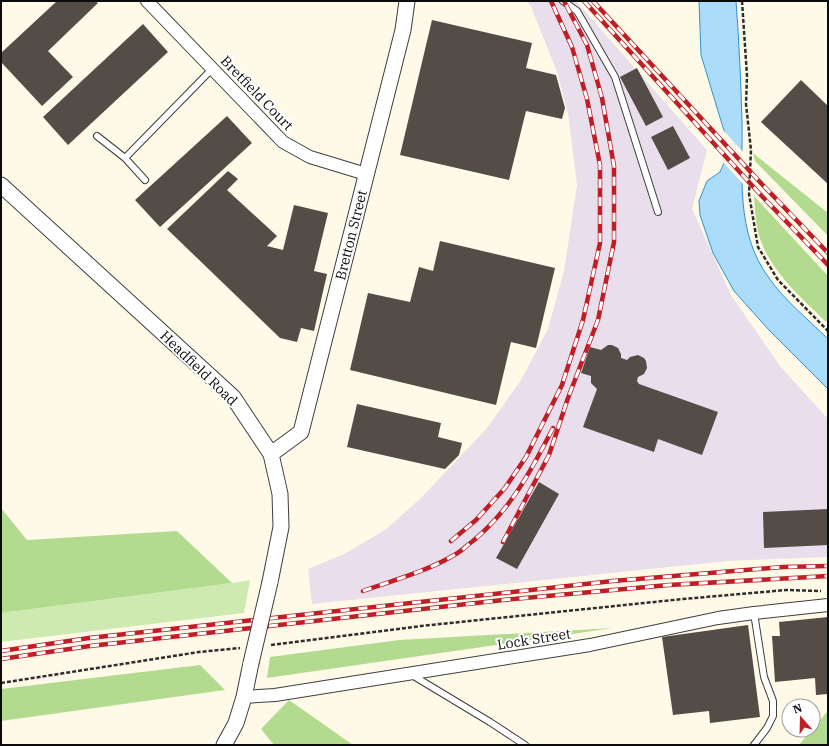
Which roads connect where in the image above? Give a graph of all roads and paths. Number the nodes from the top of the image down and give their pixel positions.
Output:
1 (148, 1) edge
2 (407, 1) edge
3 (563, 1) edge
4 (742, 1) edge
5 (212, 69) junction
6 (97, 136) dead end
7 (125, 158) junction
8 (366, 174) junction
9 (145, 180) dead end
10 (1, 185) edge
11 (658, 212) dead end
12 (828, 331) edge
13 (272, 454) junction
14 (828, 591) edge
15 (828, 605) edge
16 (754, 613) junction
17 (267, 645) dead end
18 (245, 647) dead end
19 (410, 674) junction
20 (1, 683) edge
21 (244, 697) junction
22 (224, 745) edge
23 (525, 745) edge
24 (754, 745) edge

1 - 5 street, Bretfield Court
2 - 8 street, Bretton Street
3 - 11 lane
4 - 12 path
5 - 7 lane
5 - 8 street, Bretfield Court
6 - 7 lane
7 - 9 lane
8 - 13 street, Bretton Street
10 - 13 street, Headfield Road
13 - 21 street, Headfield Road, bridge
14 - 17 path
15 - 16 street, Lock Street
16 - 19 street, Lock Street
16 - 24 lane
18 - 20 path
19 - 21 street, Lock Street
19 - 23 lane
21 - 22 street, Headfield Road

